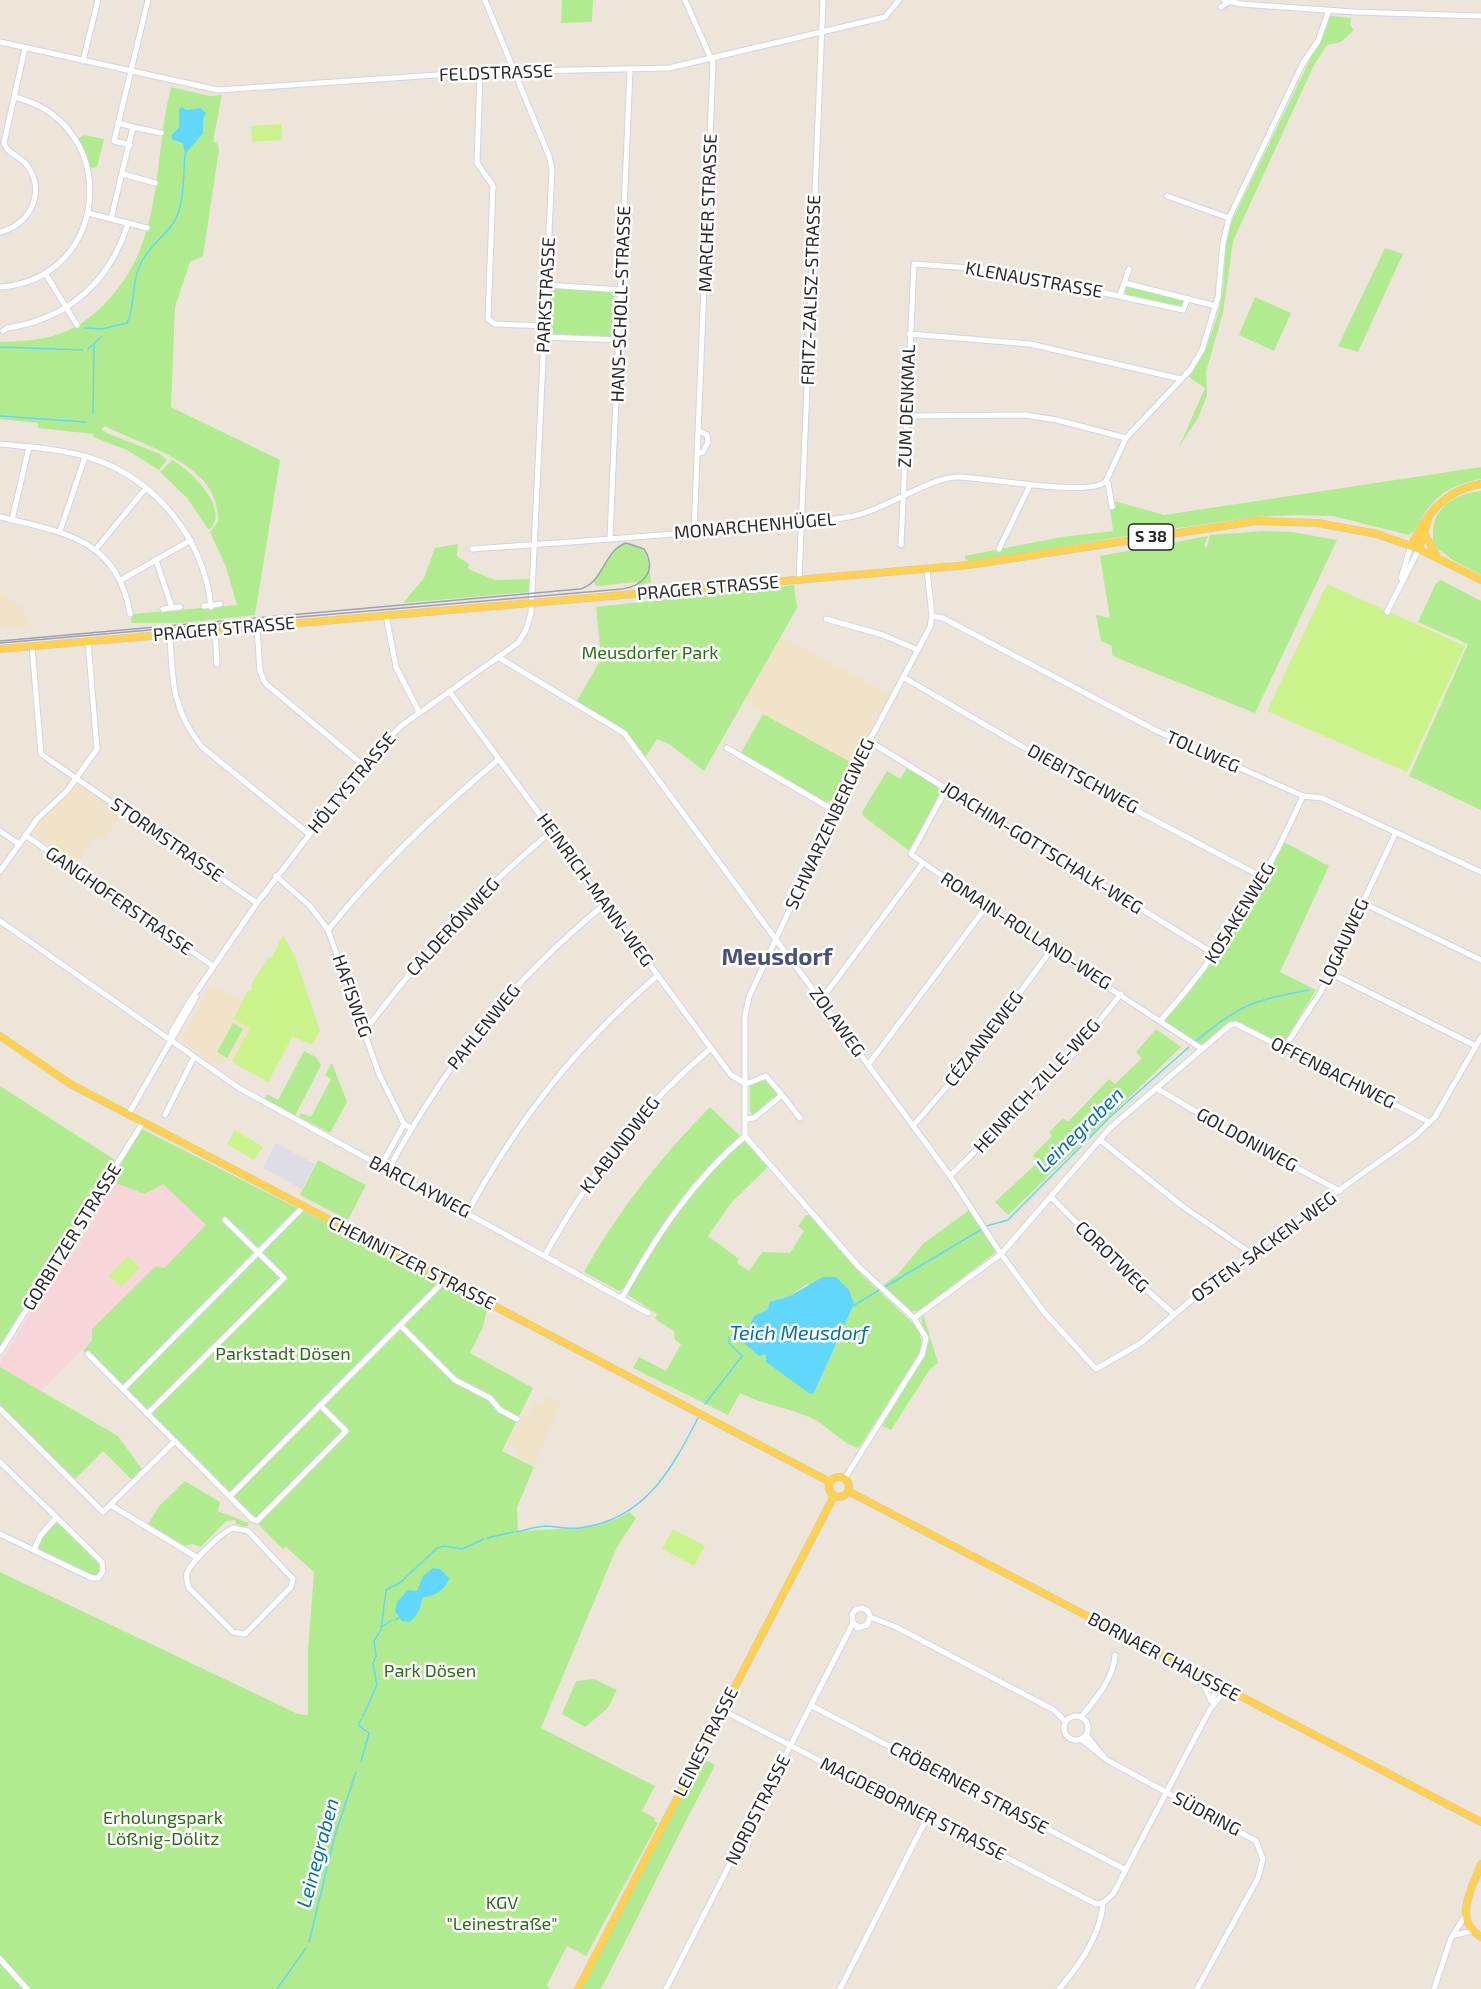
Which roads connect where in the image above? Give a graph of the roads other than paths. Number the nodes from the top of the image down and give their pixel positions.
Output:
1 (98, 0) edge
2 (148, 0) edge
3 (485, 0) edge
4 (685, 0) edge
5 (823, 0) edge
6 (899, 0) edge
7 (1227, 1) edge
8 (1221, 7) dead end
9 (1329, 10) junction
10 (1481, 16) edge
11 (822, 32) junction
12 (0, 42) edge
13 (25, 48) junction
14 (710, 58) junction
15 (83, 62) junction
16 (630, 69) junction
17 (131, 72) junction
18 (480, 72) junction
19 (514, 72) junction
20 (14, 97) junction
21 (118, 123) junction
22 (133, 127) junction
23 (161, 133) dead end
24 (130, 145) junction
25 (123, 174) junction
26 (156, 183) dead end
27 (1167, 196) dead end
28 (88, 213) junction
29 (1230, 218) junction
30 (111, 219) junction
31 (128, 223) junction
32 (147, 228) dead end
33 (0, 232) edge
34 (913, 266) joint
35 (1129, 269) dead end
36 (45, 273) junction
37 (1125, 283) junction
38 (547, 285) junction
39 (0, 287) edge
40 (622, 290) junction
41 (1120, 296) junction
42 (1188, 298) junction
43 (1216, 306) junction
44 (66, 309) junction
45 (77, 325) dead end
46 (545, 326) junction
47 (3, 331) dead end
48 (909, 334) junction
49 (544, 337) junction
50 (620, 340) junction
51 (1181, 379) junction
52 (907, 416) junction
53 (699, 431) junction
54 (1126, 438) junction
55 (0, 444) edge
56 (29, 447) junction
57 (698, 454) junction
58 (85, 457) junction
59 (1106, 481) junction
60 (1481, 484) edge
61 (1030, 485) junction
62 (146, 488) junction
63 (904, 497) junction
64 (1112, 507) dead end
65 (1430, 515) junction
66 (0, 517) edge
67 (12, 520) junction
68 (801, 524) junction
69 (1147, 528) dead end
70 (60, 531) junction
71 (694, 532) junction
72 (1425, 533) junction
73 (1147, 537) junction
74 (610, 538) junction
75 (190, 540) junction
76 (536, 544) junction
77 (901, 545) dead end
78 (1411, 546) junction
79 (96, 549) junction
80 (472, 549) dead end
81 (999, 549) dead end
82 (1419, 549) junction
83 (1437, 558) junction
84 (156, 560) junction
85 (927, 569) junction
86 (121, 580) junction
87 (799, 580) junction
88 (1481, 580) edge
89 (1400, 583) junction
90 (533, 603) junction
91 (220, 604) dead end
92 (204, 606) dead end
93 (211, 606) junction
94 (172, 608) junction
95 (180, 608) dead end
96 (163, 609) dead end
97 (1387, 612) dead end
98 (130, 614) dead end
99 (386, 615) junction
100 (933, 616) junction
101 (826, 619) dead end
102 (257, 627) junction
103 (215, 630) junction
104 (170, 634) junction
105 (88, 641) junction
106 (32, 646) junction
107 (0, 649) edge
108 (918, 650) junction
109 (498, 657) junction
110 (217, 664) dead end
111 (903, 677) junction
112 (449, 691) junction
113 (419, 712) junction
114 (869, 741) junction
115 (727, 748) dead end
116 (499, 759) junction
117 (363, 765) junction
118 (77, 777) junction
119 (945, 789) junction
120 (1303, 796) junction
121 (835, 812) junction
122 (0, 831) edge
123 (552, 831) junction
124 (1396, 832) junction
125 (309, 834) junction
126 (25, 835) junction
127 (19, 844) junction
128 (923, 863) junction
129 (0, 871) edge
130 (1481, 872) edge
131 (276, 876) junction
132 (1264, 878) junction
133 (256, 903) junction
134 (1362, 903) junction
135 (605, 904) junction
136 (986, 907) junction
137 (0, 921) edge
138 (328, 930) junction
139 (776, 939) junction
140 (1051, 950) junction
141 (1216, 955) junction
142 (1481, 960) edge
143 (213, 966) junction
144 (1330, 973) junction
145 (657, 976) junction
146 (1121, 994) junction
147 (821, 1000) junction
148 (1161, 1020) junction
149 (364, 1032) junction
150 (0, 1036) edge
151 (1481, 1036) edge
152 (170, 1040) junction
153 (1476, 1046) junction
154 (711, 1048) junction
155 (1284, 1048) junction
156 (1202, 1049) junction
157 (194, 1057) junction
158 (868, 1065) junction
159 (746, 1084) junction
160 (1156, 1088) junction
161 (782, 1095) junction
162 (128, 1115) junction
163 (165, 1115) dead end
164 (800, 1118) dead end
165 (746, 1119) junction
166 (143, 1122) junction
167 (1429, 1122) junction
168 (404, 1124) junction
169 (913, 1126) junction
170 (411, 1128) junction
171 (745, 1136) junction
172 (1100, 1140) junction
173 (381, 1166) junction
174 (388, 1170) junction
175 (950, 1176) junction
176 (1340, 1191) junction
177 (1052, 1198) junction
178 (304, 1206) junction
179 (467, 1213) junction
180 (225, 1220) dead end
181 (258, 1252) junction
182 (1001, 1254) junction
183 (1252, 1254) junction
184 (545, 1255) junction
185 (445, 1280) junction
186 (623, 1296) junction
187 (648, 1313) dead end
188 (1174, 1314) junction
189 (914, 1318) junction
190 (400, 1325) junction
191 (0, 1352) edge
192 (87, 1354) dead end
193 (1096, 1369) joint
194 (123, 1389) junction
195 (320, 1405) junction
196 (0, 1409) edge
197 (147, 1414) junction
198 (517, 1419) dead end
199 (175, 1441) junction
200 (0, 1462) edge
201 (845, 1478) junction
202 (830, 1482) junction
203 (848, 1491) junction
204 (230, 1496) junction
205 (834, 1496) junction
206 (111, 1506) junction
207 (56, 1518) junction
208 (0, 1534) edge
209 (34, 1550) junction
210 (198, 1558) junction
211 (870, 1617) junction
212 (856, 1625) junction
213 (1115, 1655) dead end
214 (1178, 1664) junction
215 (1222, 1688) junction
216 (1211, 1701) junction
217 (812, 1706) junction
218 (722, 1710) junction
219 (1209, 1711) junction
220 (1082, 1717) junction
221 (1065, 1721) junction
222 (1083, 1737) junction
223 (791, 1746) junction
224 (1166, 1792) junction
225 (928, 1816) junction
226 (1481, 1822) edge
227 (1481, 1864) edge
228 (1126, 1870) junction
229 (1104, 1903) junction
230 (1465, 1916) junction
231 (1472, 1931) junction
232 (1481, 1937) edge
233 (1451, 1938) junction
234 (0, 1959) edge
235 (27, 1989) edge
236 (578, 1989) edge
237 (666, 1989) edge
238 (840, 1989) edge
239 (1059, 1989) edge
240 (1197, 1989) edge
241 (1434, 1989) edge

1 - 15 street
2 - 17 street
3 - 19 street, PARKSTRASSE
4 - 14 street, MARCHER STRASSE
5 - 11 street, FRITZ-ZALISZ-STRASSE
6 - 11 street, FELDSTRASSE
7 - 8 street
7 - 9 street
9 - 10 street
9 - 29 street
11 - 14 street, FELDSTRASSE
11 - 68 street, FRITZ-ZALISZ-STRASSE
12 - 13 street, FELDSTRASSE
13 - 15 street, FELDSTRASSE
13 - 20 street
14 - 16 street, FELDSTRASSE
14 - 53 street, MARCHER STRASSE
15 - 17 street, FELDSTRASSE
16 - 19 street, FELDSTRASSE
16 - 40 street, HANS-SCHOLL-STRASSE
17 - 18 street, FELDSTRASSE
17 - 21 street
18 - 19 street, FELDSTRASSE
18 - 46 street
19 - 38 street, PARKSTRASSE
20 - 28 street
20 - 33 street
21 - 22 street
21 - 24 street
22 - 23 street
22 - 24 street
24 - 25 street
25 - 26 street
25 - 30 street
27 - 29 street
28 - 30 street
28 - 36 street
29 - 43 street
30 - 31 street
31 - 32 street
31 - 44 street
34 - 41 street, KLENAUSTRASSE
34 - 48 street, ZUM DENKMAL
35 - 37 street, KLENAUSTRASSE
36 - 39 street
36 - 44 street
37 - 41 street, KLENAUSTRASSE
37 - 42 street, KLENAUSTRASSE
38 - 40 street
38 - 46 street, PARKSTRASSE
40 - 50 street, HANS-SCHOLL-STRASSE
41 - 42 street, KLENAUSTRASSE
42 - 43 street, KLENAUSTRASSE
43 - 51 street
44 - 45 street
44 - 47 street
46 - 49 street, PARKSTRASSE
48 - 51 street
48 - 52 street, ZUM DENKMAL
49 - 50 street
49 - 76 street, PARKSTRASSE
50 - 74 street, HANS-SCHOLL-STRASSE
51 - 54 street
52 - 54 street
52 - 63 street, ZUM DENKMAL
53 - 57 street, MARCHER STRASSE
53 - 57 street, MARCHER STRASSE
54 - 59 street
55 - 56 street
56 - 58 street
56 - 67 street
57 - 71 street, MARCHER STRASSE
58 - 62 street
58 - 70 street
59 - 61 street, MONARCHENHÜGEL
59 - 64 street
60 - 65 main road
61 - 63 street, MONARCHENHÜGEL
61 - 81 street
62 - 75 street
62 - 79 street
63 - 68 street, MONARCHENHÜGEL
63 - 77 street, ZUM DENKMAL
65 - 72 main road
65 - 78 main road
66 - 67 street
67 - 70 street
68 - 71 street, MONARCHENHÜGEL
68 - 87 street, FRITZ-ZALISZ-STRASSE
69 - 73 street
70 - 79 street
71 - 74 street, MONARCHENHÜGEL
72 - 82 main road
72 - 83 main road
73 - 78 main road, PRAGER STRASSE / S 38
73 - 85 main road, PRAGER STRASSE / S 38
74 - 76 street, MONARCHENHÜGEL
75 - 84 street
75 - 93 street
76 - 80 street, MONARCHENHÜGEL
76 - 90 street, PARKSTRASSE
78 - 82 main road, S 38
78 - 89 street
79 - 86 street
82 - 83 main road, S 38
82 - 89 street
83 - 88 main road, S 38
84 - 86 street
84 - 94 street
85 - 87 main road, PRAGER STRASSE
85 - 100 street
86 - 98 street
87 - 90 main road, PRAGER STRASSE
89 - 97 street
90 - 99 main road, PRAGER STRASSE
90 - 109 street, HÖLTYSTRASSE
91 - 93 street
92 - 93 street
94 - 95 street
94 - 96 street
99 - 102 main road, PRAGER STRASSE
99 - 113 street
100 - 108 street, SCHWARZENBERGWEG
100 - 120 street, TOLLWEG
101 - 108 street
102 - 103 main road, PRAGER STRASSE
102 - 117 street
103 - 104 main road, PRAGER STRASSE
103 - 110 street
104 - 105 main road, PRAGER STRASSE
104 - 125 street
105 - 106 main road, PRAGER STRASSE
105 - 118 street
106 - 107 main road, PRAGER STRASSE
106 - 118 street, STORMSTRASSE
108 - 111 street, SCHWARZENBERGWEG
109 - 112 street, HÖLTYSTRASSE
109 - 139 street, ZOLAWEG
111 - 114 street, SCHWARZENBERGWEG
111 - 132 street, DIEBITSCHWEG
112 - 113 street, HÖLTYSTRASSE
112 - 116 street, HEINRICH-MANN-WEG
113 - 117 street, HÖLTYSTRASSE
114 - 119 street, JOACHIM-GOTTSCHALK-WEG
114 - 121 street, SCHWARZENBERGWEG
115 - 121 street
116 - 123 street, HEINRICH-MANN-WEG
116 - 138 street
117 - 125 street, HÖLTYSTRASSE
118 - 126 street
118 - 133 street, STORMSTRASSE
119 - 128 street, ROMAIN-ROLLAND-WEG
119 - 141 street, JOACHIM-GOTTSCHALK-WEG
120 - 124 street, TOLLWEG
120 - 132 street, KOSAKENWEG
121 - 139 street, SCHWARZENBERGWEG
122 - 127 street
123 - 135 street, HEINRICH-MANN-WEG
123 - 149 street, CALDERÓNWEG
124 - 130 street, TOLLWEG
124 - 134 street, LOGAUWEG
125 - 131 street, HÖLTYSTRASSE
126 - 127 street
126 - 143 street, GANGHOFERSTRASSE
127 - 129 street
128 - 136 street, ROMAIN-ROLLAND-WEG
128 - 147 street
131 - 133 street, HÖLTYSTRASSE
131 - 138 street, HAFISWEG
132 - 141 street, KOSAKENWEG
133 - 143 street, HÖLTYSTRASSE
134 - 142 street
134 - 144 street, LOGAUWEG
135 - 145 street, HEINRICH-MANN-WEG
135 - 170 street, PAHLENWEG
136 - 140 street, ROMAIN-ROLLAND-WEG
136 - 158 street
137 - 152 street, BARCLAYWEG
138 - 149 street, HAFISWEG
139 - 147 street, ZOLAWEG
139 - 159 street, SCHWARZENBERGWEG
140 - 146 street, ROMAIN-ROLLAND-WEG
140 - 169 street, CÉZANNEWEG
141 - 148 street, KOSAKENWEG
143 - 152 street, HÖLTYSTRASSE
144 - 153 street
144 - 155 street, LOGAUWEG
145 - 154 street, HEINRICH-MANN-WEG
145 - 179 street
146 - 148 street, ROMAIN-ROLLAND-WEG
146 - 175 street, HEINRICH-ZILLE-WEG
147 - 158 street, ZOLAWEG
148 - 156 street, ROMAIN-ROLLAND-WEG
149 - 168 street, HAFISWEG
150 - 162 main road, CHEMNITZER STRASSE
151 - 153 street, OSTEN-SACKEN-WEG
152 - 157 street, BARCLAYWEG
152 - 162 street, HÖLTYSTRASSE
153 - 167 street, OSTEN-SACKEN-WEG
154 - 159 street, HEINRICH-MANN-WEG
154 - 184 street, KLABUNDWEG
155 - 156 street, OFFENBACHWEG
155 - 167 street, OFFENBACHWEG
156 - 160 street
157 - 163 street
157 - 173 street, BARCLAYWEG
158 - 169 street, ZOLAWEG
159 - 161 street
159 - 165 street, SCHWARZENBERGWEG
160 - 172 street
160 - 176 street, GOLDONIWEG
161 - 164 street
161 - 165 street
162 - 166 main road, CHEMNITZER STRASSE
165 - 171 street, SCHWARZENBERGWEG
166 - 178 main road, CHEMNITZER STRASSE
166 - 191 street, GORBITZER STRASSE
167 - 176 street, OSTEN-SACKEN-WEG
168 - 170 street
168 - 173 street
169 - 175 street, ZOLAWEG
170 - 174 street, PAHLENWEG
171 - 186 street
171 - 189 street
172 - 177 street
172 - 183 street
173 - 174 street, BARCLAYWEG
174 - 179 street, BARCLAYWEG
175 - 182 street, ZOLAWEG
176 - 183 street, OSTEN-SACKEN-WEG
177 - 182 street
177 - 188 street, COROTWEG
178 - 181 street
178 - 185 main road, CHEMNITZER STRASSE
179 - 184 street, BARCLAYWEG
180 - 181 street
181 - 194 street
181 - 197 street
182 - 189 street
182 - 193 street, ZOLAWEG
183 - 188 street, OSTEN-SACKEN-WEG
184 - 186 street, BARCLAYWEG
185 - 190 street
185 - 202 main road, CHEMNITZER STRASSE
186 - 187 street, BARCLAYWEG
188 - 193 street, OSTEN-SACKEN-WEG
189 - 201 street
190 - 195 street
190 - 198 street
192 - 194 street
194 - 197 street
195 - 204 street
195 - 204 street
196 - 206 street
197 - 199 street
199 - 204 street
199 - 206 street
200 - 207 street
201 - 202 main road
201 - 203 main road
202 - 205 main road
203 - 205 main road
203 - 214 main road, BORNAER CHAUSSEE
205 - 218 main road, LEINESTRASSE
206 - 210 street
207 - 209 street
207 - 209 street
208 - 209 street
210 - 210 street
211 - 212 street, NORDSTRASSE
211 - 212 street, NORDSTRASSE
211 - 221 street, NORDSTRASSE
212 - 217 street, NORDSTRASSE
213 - 220 street
214 - 215 main road, BORNAER CHAUSSEE
214 - 216 street
215 - 216 street
215 - 219 street
215 - 226 main road, BORNAER CHAUSSEE
216 - 219 street
217 - 223 street, NORDSTRASSE
217 - 228 street, CRÖBERNER STRASSE
218 - 223 street, MAGDEBORNER STRASSE
218 - 236 main road, LEINESTRASSE
219 - 224 street
220 - 221 street
220 - 222 street
221 - 222 street, NORDSTRASSE
222 - 224 street, SÜDRING
223 - 225 street, MAGDEBORNER STRASSE
223 - 237 street, NORDSTRASSE
224 - 228 street
224 - 240 street, SÜDRING
225 - 229 street, MAGDEBORNER STRASSE
225 - 238 street
227 - 230 main road
228 - 229 street
229 - 239 street
230 - 231 main road
230 - 233 street
231 - 232 main road
231 - 233 street
233 - 241 street
234 - 235 street

